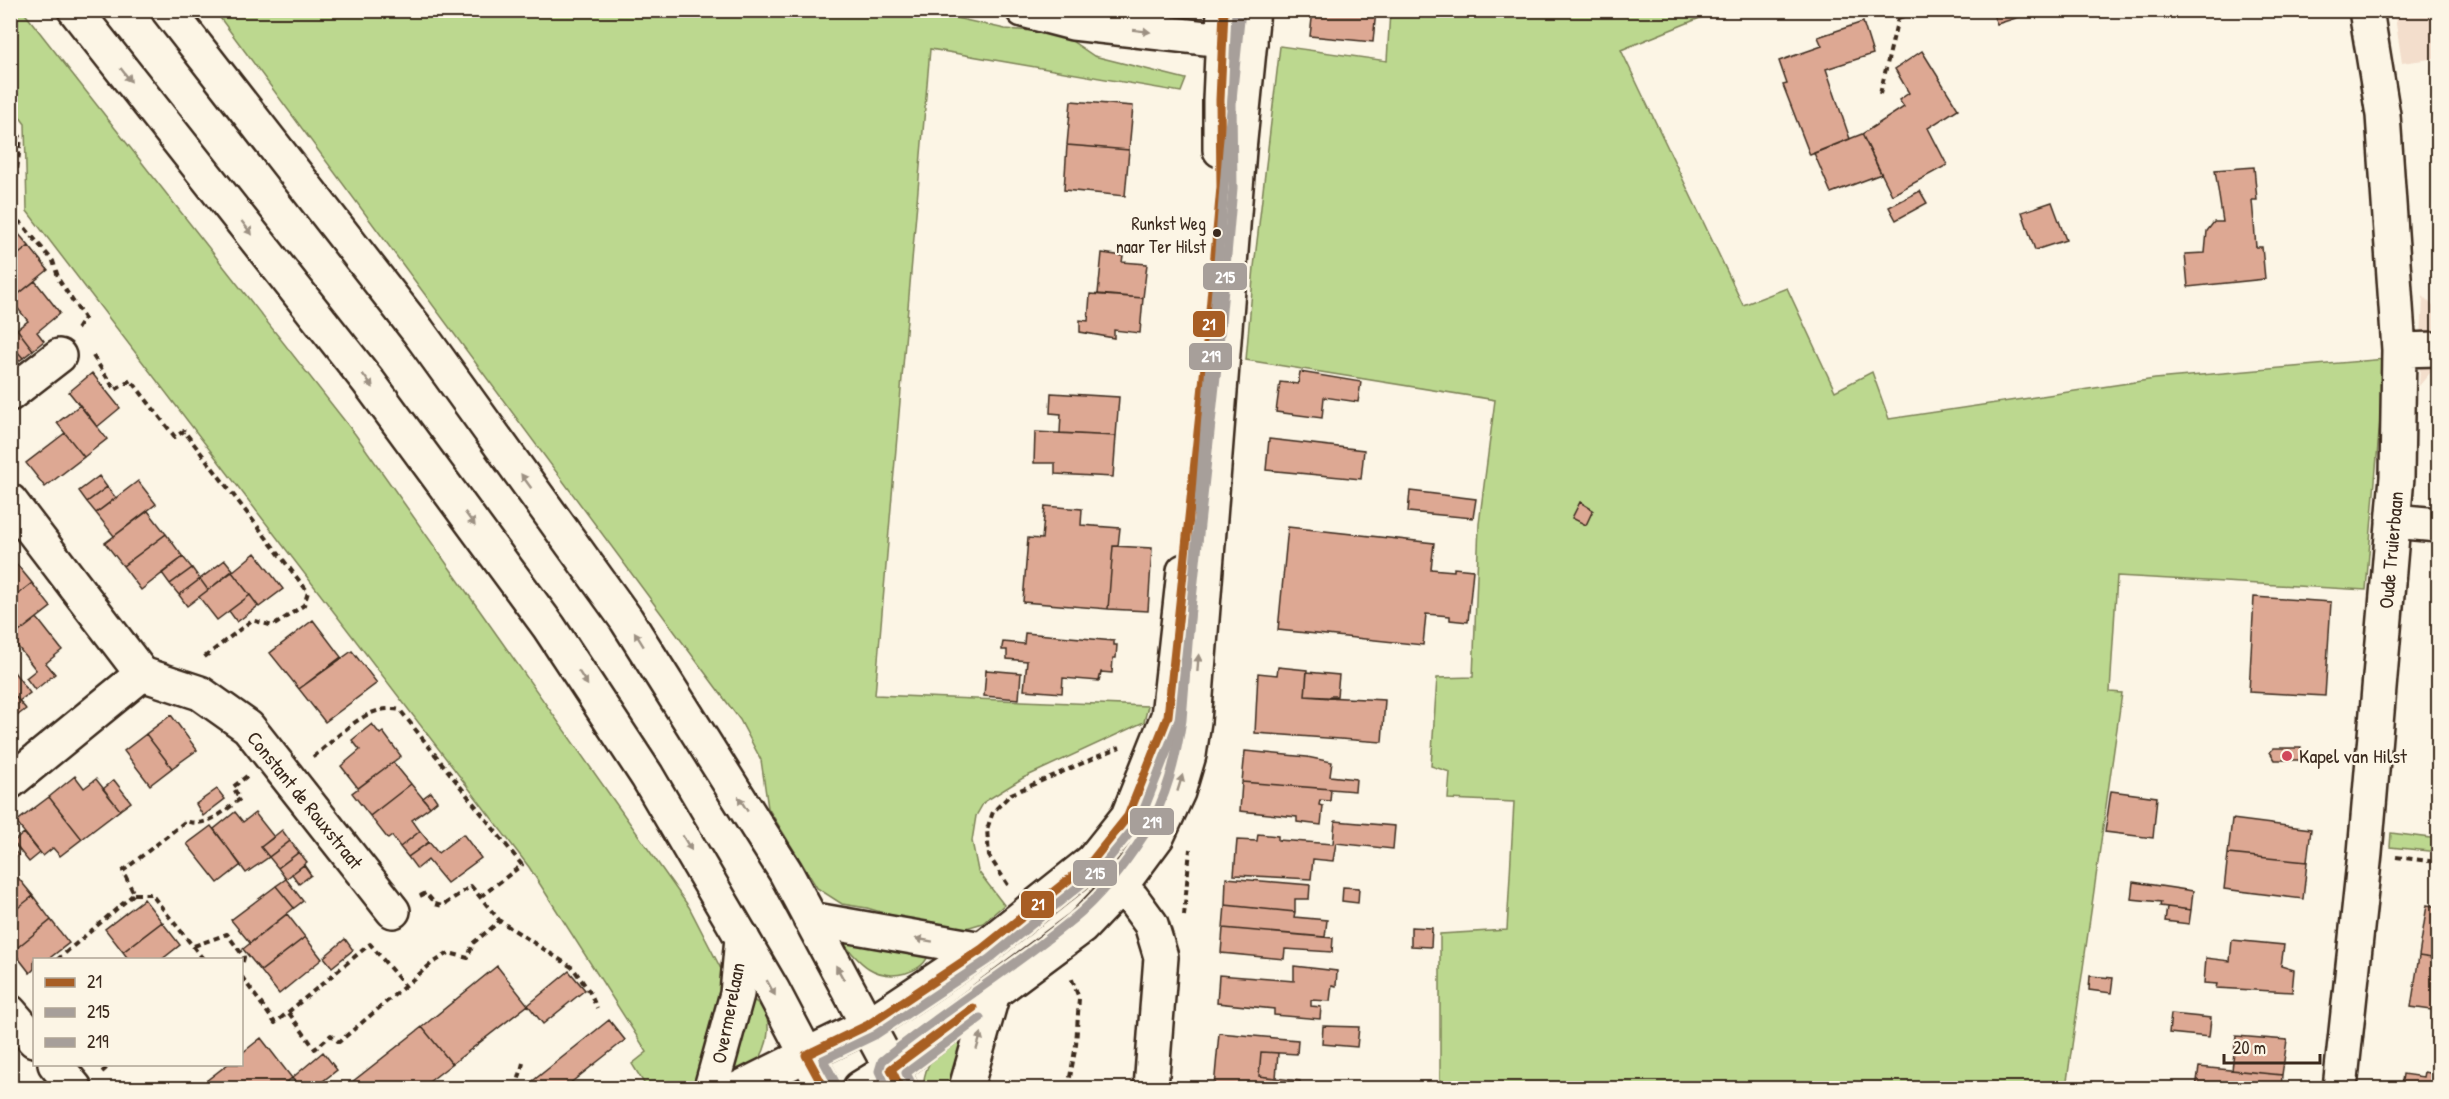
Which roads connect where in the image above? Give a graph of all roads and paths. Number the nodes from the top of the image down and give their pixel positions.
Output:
1 (168, 10) edge
2 (1023, 10) edge
3 (1253, 10) edge
4 (1892, 10) edge
5 (1920, 10) edge
6 (2366, 10) edge
7 (1898, 18) junction
8 (83, 20) edge
9 (1233, 32) edge
10 (1880, 94) dead end
11 (10, 125) edge
12 (11, 218) edge
13 (2439, 349) edge
14 (2399, 350) junction
15 (59, 356) junction
16 (10, 394) edge
17 (10, 501) edge
18 (2393, 521) junction
19 (2439, 525) edge
20 (156, 679) junction
21 (1122, 746) dead end
22 (279, 767) junction
23 (10, 782) edge
24 (1190, 842) dead end
25 (2366, 853) junction
26 (1092, 861) junction
27 (2439, 862) edge
28 (1008, 885) dead end
29 (1120, 887) junction
30 (135, 894) junction
31 (480, 897) junction
32 (393, 911) joint
33 (810, 919) junction
34 (500, 921) junction
35 (1184, 925) dead end
36 (742, 937) junction
37 (194, 946) junction
38 (982, 950) junction
39 (59, 958) edge
40 (203, 958) edge
41 (243, 962) edge
42 (1070, 976) dead end
43 (243, 978) edge
44 (405, 986) junction
45 (993, 993) junction
46 (597, 1008) dead end
47 (10, 1012) edge
48 (289, 1013) junction
49 (868, 1025) junction
50 (33, 1039) edge
51 (806, 1055) junction
52 (523, 1063) dead end
53 (56, 1066) edge
54 (896, 1079) edge
55 (75, 1089) edge
56 (519, 1089) edge
57 (711, 1089) edge
58 (740, 1089) edge
59 (824, 1089) edge
60 (860, 1089) edge
61 (966, 1089) edge
62 (1068, 1089) edge
63 (1151, 1089) edge
64 (2340, 1089) edge

33 -> 1 main road
2 -> 9 main road
3 - 9 main road
4 - 7 path
5 - 7 path
6 - 14 main road, Oude Truierbaan
7 - 10 path
8 -> 36 main road
9 - 26 main road, Overmerelaan
29 -> 9 main road
11 - 12 path
12 - 15 path
13 - 14 main road
14 - 18 main road, Oude Truierbaan
15 - 16 main road
15 - 20 path
17 - 20 main road
18 - 19 main road
18 - 25 main road, Oude Truierbaan
20 - 22 main road, Constant de Rouxstraat
20 - 23 main road
21 - 28 path
22 - 30 path
22 - 31 path
22 - 32 main road, Constant de Rouxstraat
24 - 35 path
25 - 27 path
25 - 64 main road, Oude Truierbaan
26 - 29 main road
26 - 38 main road, Overmerelaan
29 - 45 main road
29 - 63 main road
30 - 37 path
30 - 39 path
31 - 32 path
31 - 34 path
38 -> 33 main road
49 -> 33 main road
34 - 44 path
34 - 46 path
36 -> 51 main road
36 - 57 main road, Overmerelaan
37 - 40 path
37 - 41 path
38 - 49 main road, Overmerelaan
42 - 62 path
43 - 48 path
44 - 48 path
44 - 48 path
45 - 54 main road
61 -> 45 main road
47 - 50 main road
49 - 51 main road, Overmerelaan
49 - 54 main road
51 - 58 main road, Overmerelaan
51 - 59 main road
52 - 56 path
53 - 55 main road
54 - 60 main road

